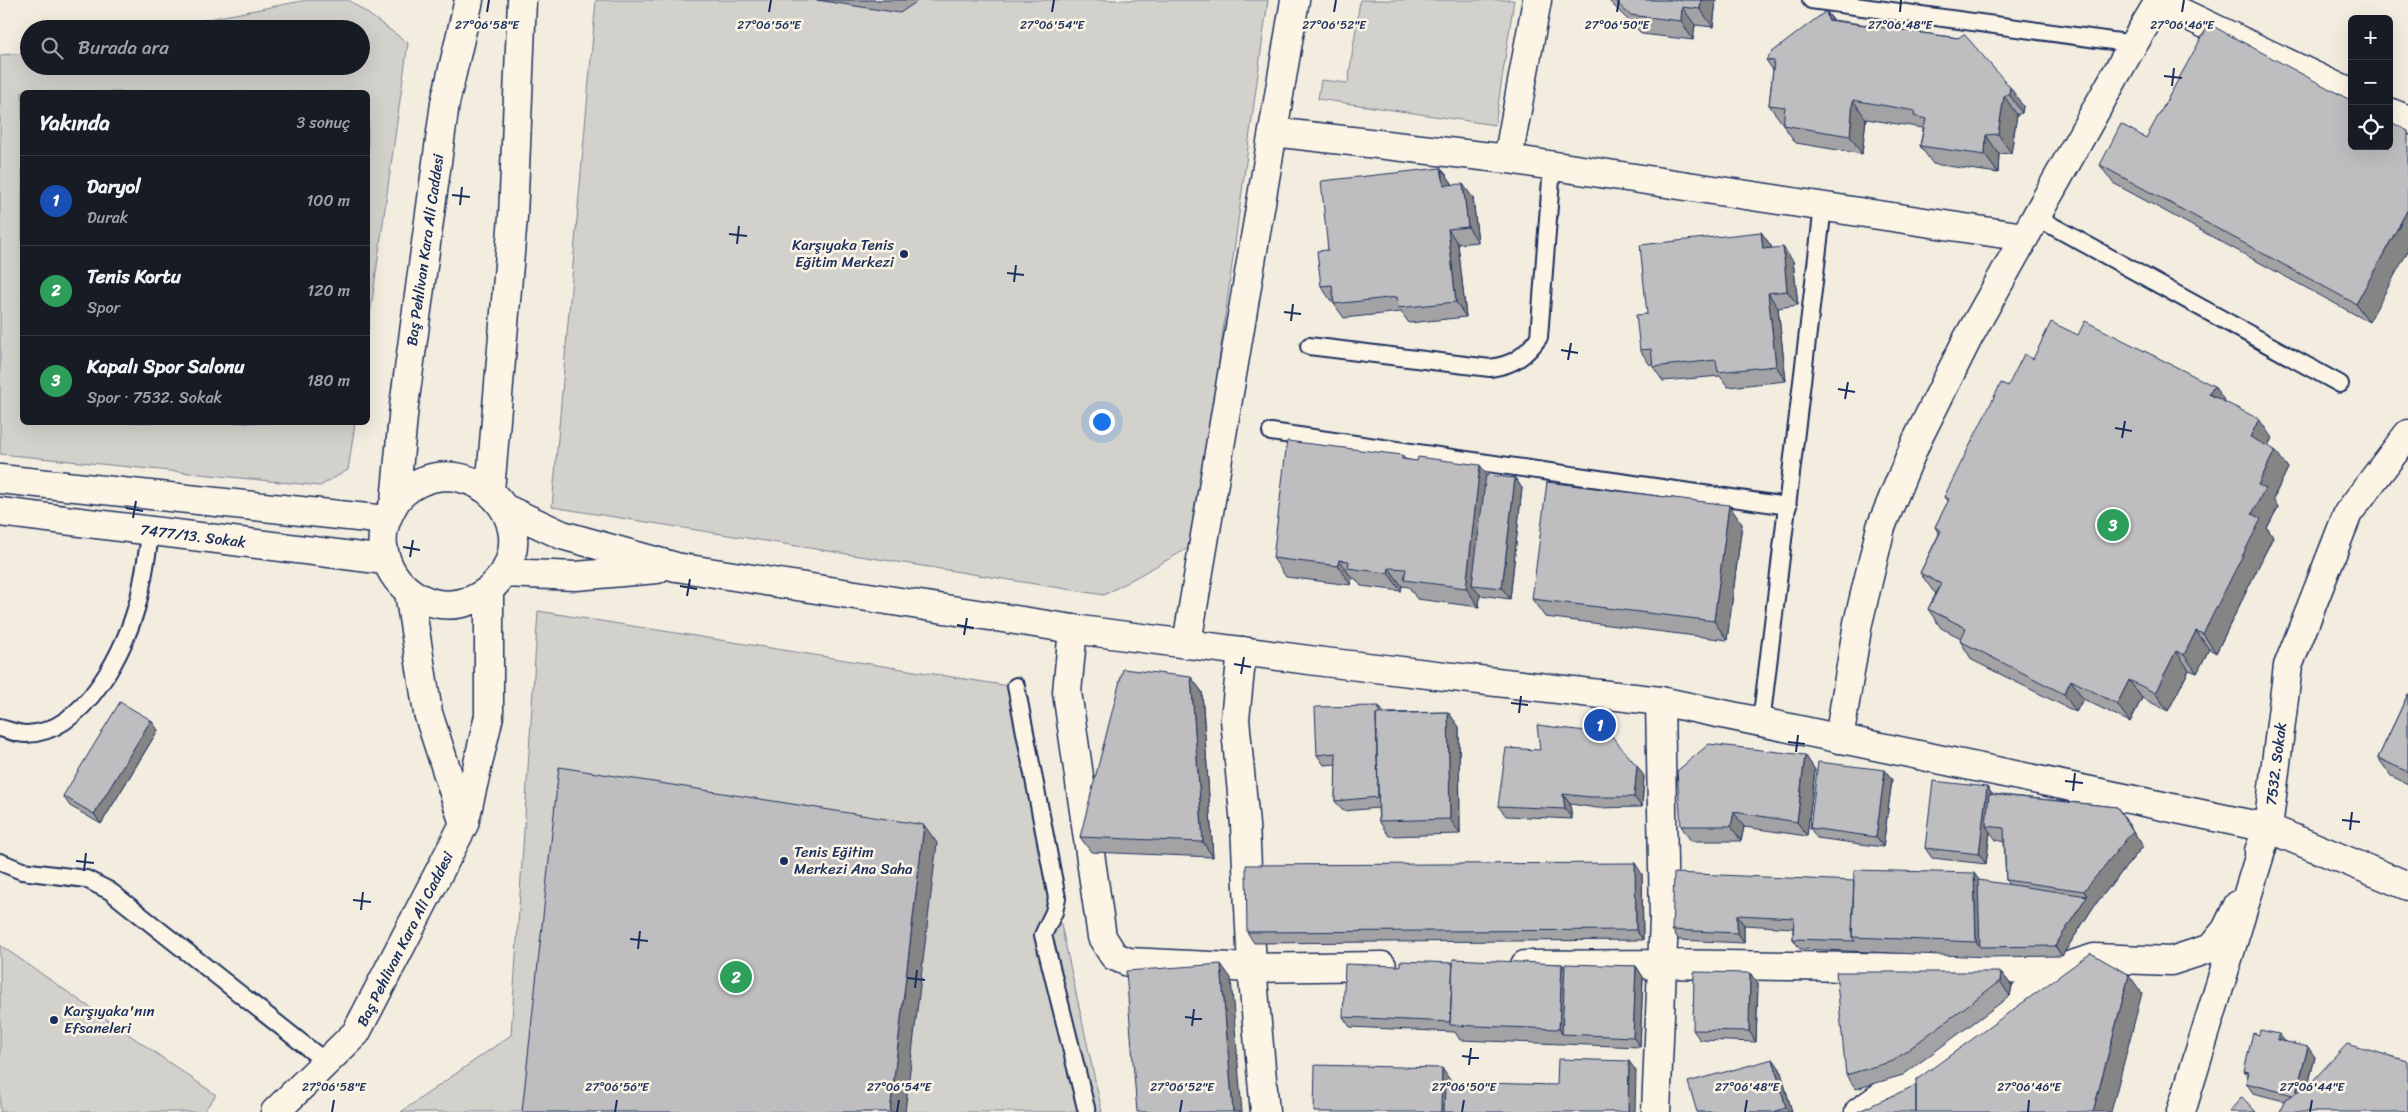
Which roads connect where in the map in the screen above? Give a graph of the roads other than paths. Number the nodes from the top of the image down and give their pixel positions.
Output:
1 (469, 0) edge
2 (522, 0) edge
3 (1295, 0) edge
4 (1536, 0) edge
5 (1811, 0) edge
6 (2160, 1) edge
7 (2134, 44) junction
8 (2348, 92) edge
9 (2393, 114) edge
10 (2408, 120) edge
11 (1273, 132) junction
12 (1508, 159) junction
13 (1552, 166) junction
14 (1824, 207) junction
15 (2030, 227) junction
16 (1309, 346) dead end
17 (2340, 384) dead end
18 (1271, 432) dead end
19 (2408, 436) edge
20 (0, 478) edge
21 (497, 500) junction
22 (1788, 506) junction
23 (390, 511) junction
24 (0, 512) edge
25 (151, 531) junction
26 (385, 560) junction
27 (676, 567) junction
28 (496, 582) junction
29 (409, 592) junction
30 (1073, 629) junction
31 (1187, 643) junction
32 (1242, 651) junction
33 (1016, 686) dead end
34 (1660, 701) junction
35 (1761, 723) junction
36 (0, 728) edge
37 (1839, 739) junction
38 (464, 824) junction
39 (2268, 828) junction
40 (0, 862) edge
41 (2408, 886) edge
42 (1662, 964) junction
43 (1502, 965) edge
44 (1402, 966) edge
45 (1252, 968) junction
46 (2056, 970) junction
47 (327, 1063) junction
48 (275, 1112) edge
49 (1087, 1112) edge
50 (1265, 1112) edge
51 (1656, 1112) edge
52 (1859, 1112) edge
53 (2181, 1112) edge

1 - 23 street, Baş Pehlivan Kara Ali Caddesi
2 - 21 street, Baş Pehlivan Kara Ali Caddesi
3 - 11 street
4 - 12 street
5 - 7 lane
6 - 7 street
6 - 8 street
7 - 15 street
9 - 10 street
11 - 12 street
11 - 31 street
12 - 13 street
13 - 14 street
13 - 16 lane
14 - 15 street
14 - 22 lane
15 - 17 lane
15 - 37 street
18 - 22 lane
19 - 39 street, 7532. Sokak
20 - 23 street
21 - 23 street
21 - 27 street
21 - 28 street, Baş Pehlivan Kara Ali Caddesi
22 - 35 lane
23 - 26 street, Baş Pehlivan Kara Ali Caddesi
24 - 25 street, 7477/13. Sokak
25 - 26 street, 7477/13. Sokak
25 - 36 lane
26 - 29 street, Baş Pehlivan Kara Ali Caddesi
27 - 28 street
27 - 30 street
28 - 29 street, Baş Pehlivan Kara Ali Caddesi
28 - 38 street, Baş Pehlivan Kara Ali Caddesi
29 - 38 street
30 - 31 street
30 - 45 street
31 - 32 street
32 - 34 street
32 - 45 street
33 - 49 lane
34 - 35 street
34 - 42 street
35 - 37 street
37 - 39 street
38 - 47 street, Baş Pehlivan Kara Ali Caddesi
39 - 41 street
39 - 46 street
39 - 53 street, 7532. Sokak
40 - 47 lane
42 - 43 street
42 - 46 street
42 - 51 street
44 - 45 street
45 - 50 street
46 - 52 street
47 - 48 street, Baş Pehlivan Kara Ali Caddesi

